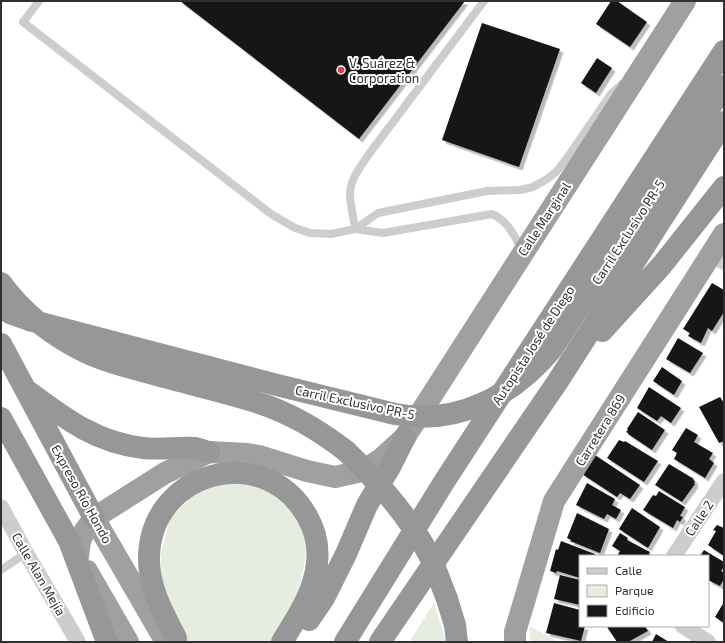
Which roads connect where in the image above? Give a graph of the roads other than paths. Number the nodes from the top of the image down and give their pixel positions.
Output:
1 (40, 1) edge
2 (484, 1) edge
3 (685, 1) edge
4 (724, 51) edge
5 (644, 65) junction
6 (724, 86) edge
7 (724, 122) edge
8 (724, 187) edge
9 (355, 229) junction
10 (724, 234) edge
11 (523, 252) junction
12 (717, 258) edge
13 (1, 283) edge
14 (1, 308) edge
15 (1, 344) edge
16 (558, 381) junction
17 (25, 389) junction
18 (1, 418) edge
19 (405, 437) junction
20 (209, 452) junction
21 (724, 481) edge
22 (1, 507) edge
23 (94, 518) junction
24 (74, 549) junction
25 (26, 554) junction
26 (675, 555) edge
27 (1, 570) edge
28 (685, 627) edge
29 (78, 642) edge
30 (106, 642) edge
31 (128, 642) edge
32 (166, 642) edge
33 (176, 642) edge
34 (282, 642) edge
35 (295, 642) edge
36 (345, 642) edge
37 (380, 642) edge
38 (457, 642) edge
39 (515, 642) edge
40 (708, 642) edge

1 - 9 lane
2 - 9 lane
3 - 5 highway, Calle Marginal
4 - 36 highway, Autopista José de Diego
5 - 9 lane
5 - 11 highway, Calle Marginal
6 - 14 highway, Carril Exclusivo PR-5, bridge
7 - 16 highway
8 - 16 highway
9 - 11 lane
10 - 12 highway, Carretera 869
11 - 19 highway, Calle Marginal
12 - 39 highway, Carretera 869
13 - 38 highway, bridge
15 - 17 highway, Expreso Río Hondo
16 - 37 highway
17 - 20 highway
17 - 23 highway, Expreso Río Hondo
18 - 24 highway
19 - 20 highway, Calle Marginal
19 - 35 highway
20 - 23 highway
21 - 26 street, Calle 2
22 - 25 street, Calle Alan Mejía
23 - 24 highway
23 - 32 highway, Expreso Río Hondo
24 - 30 highway
24 - 31 highway
25 - 27 lane
25 - 29 street, Calle Alan Mejía
28 - 40 street
33 - 34 highway

